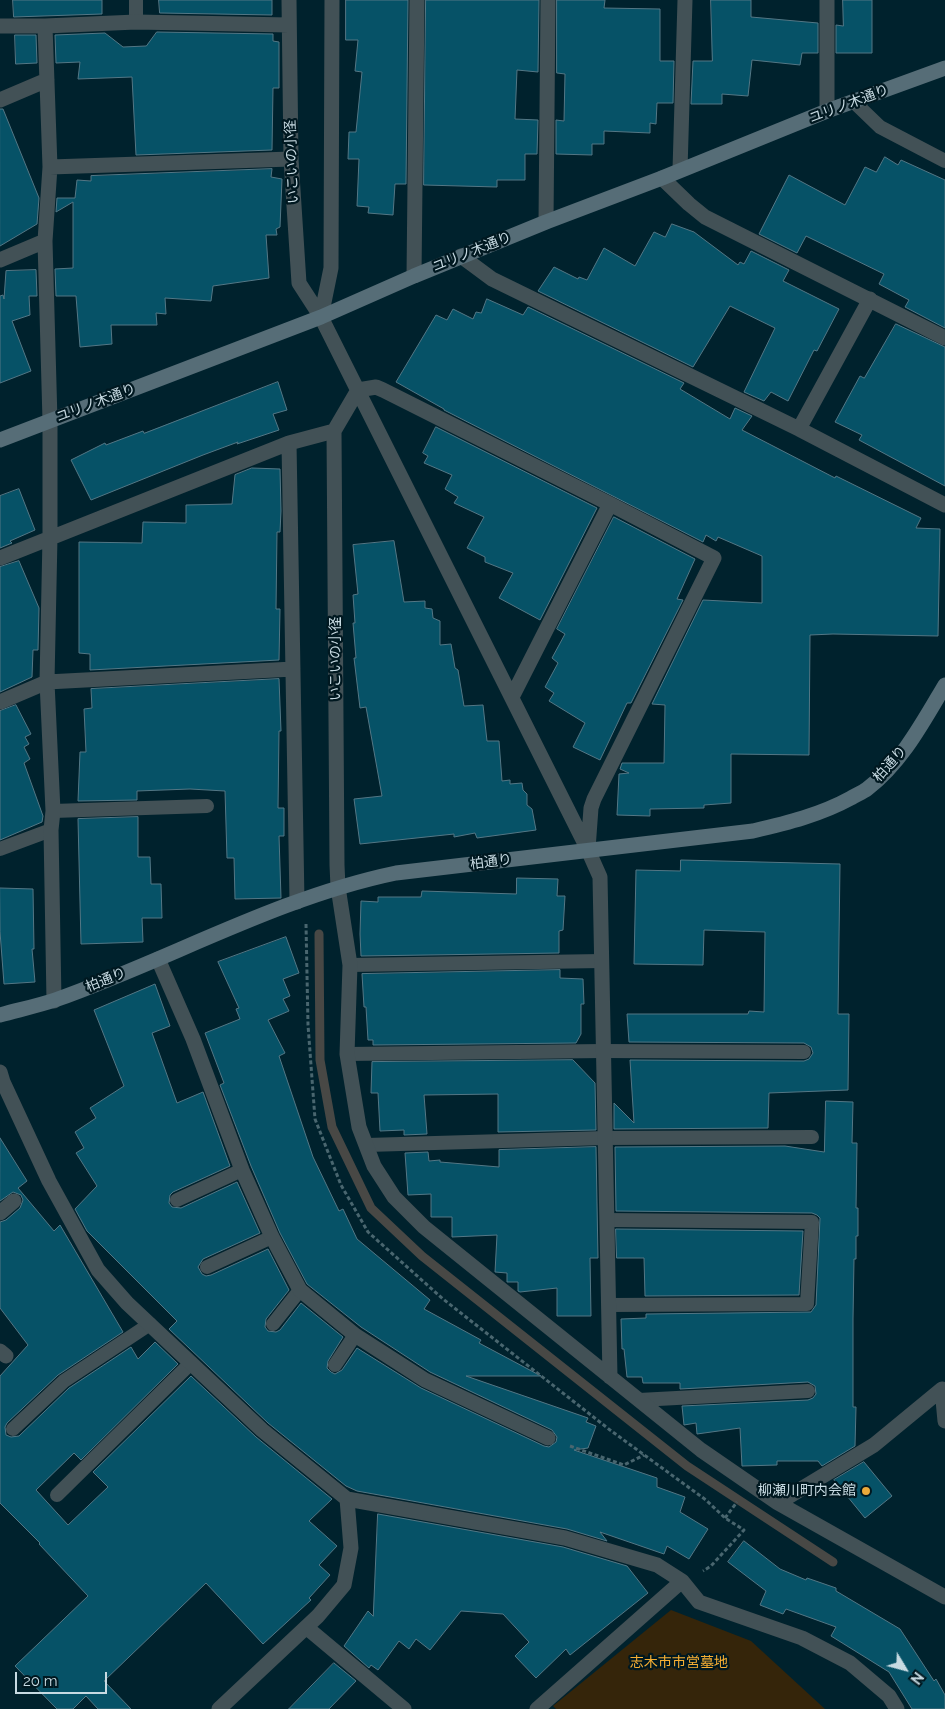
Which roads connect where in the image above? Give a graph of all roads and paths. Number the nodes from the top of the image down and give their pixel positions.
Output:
1 (136, 0) edge
2 (289, 0) edge
3 (332, 0) edge
4 (417, 0) edge
5 (548, 0) edge
6 (685, 0) edge
7 (827, 0) edge
8 (136, 22) junction
9 (288, 25) junction
10 (0, 26) edge
11 (46, 26) junction
12 (945, 68) edge
13 (47, 80) junction
14 (0, 100) edge
15 (853, 102) junction
16 (827, 111) junction
17 (291, 159) junction
18 (945, 161) edge
19 (50, 166) junction
20 (680, 170) junction
21 (662, 178) junction
22 (546, 222) junction
23 (45, 241) junction
24 (462, 256) junction
25 (0, 260) edge
26 (414, 276) junction
27 (870, 299) junction
28 (322, 317) junction
29 (945, 338) edge
30 (358, 390) junction
31 (50, 420) junction
32 (799, 429) junction
33 (334, 431) junction
34 (0, 440) edge
35 (289, 443) junction
36 (610, 504) junction
37 (945, 506) edge
38 (50, 537) junction
39 (0, 558) edge
40 (293, 669) junction
41 (47, 682) junction
42 (945, 685) edge
43 (512, 697) junction
44 (0, 702) edge
45 (208, 806) dead end
46 (53, 811) junction
47 (51, 830) junction
48 (0, 849) edge
49 (588, 850) junction
50 (338, 887) junction
51 (297, 902) junction
52 (158, 959) junction
53 (602, 962) junction
54 (350, 966) junction
55 (54, 1001) junction
56 (0, 1015) edge
57 (603, 1051) junction
58 (804, 1052) dead end
59 (347, 1054) junction
60 (0, 1072) edge
61 (812, 1137) dead end
62 (605, 1138) junction
63 (367, 1145) junction
64 (242, 1170) junction
65 (177, 1200) dead end
66 (14, 1201) dead end
67 (0, 1214) edge
68 (607, 1220) junction
69 (272, 1237) junction
70 (207, 1268) dead end
71 (300, 1290) junction
72 (609, 1305) junction
73 (150, 1324) junction
74 (273, 1324) dead end
75 (355, 1335) junction
76 (191, 1363) junction
77 (334, 1365) dead end
78 (610, 1377) junction
79 (808, 1390) dead end
80 (639, 1400) junction
81 (945, 1421) edge
82 (13, 1429) dead end
83 (548, 1438) joint
84 (644, 1455) dead end
85 (57, 1495) dead end
86 (347, 1499) junction
87 (706, 1500) dead end
88 (778, 1503) junction
89 (682, 1581) junction
90 (945, 1597) edge
91 (306, 1627) junction
92 (219, 1709) edge
93 (404, 1709) edge
94 (537, 1709) edge
95 (897, 1709) edge

1 - 8 lane
2 - 9 street, いこいの小径
3 - 28 street
4 - 26 street
5 - 22 street
6 - 20 street
7 - 16 street
8 - 9 street
8 - 11 street
9 - 17 street, いこいの小径
10 - 11 street
11 - 13 street
12 - 15 street, ユリノ木通り
13 - 14 street
13 - 19 street
15 - 16 street, ユリノ木通り
15 - 18 lane
16 - 20 street, ユリノ木通り
17 - 19 street
17 - 28 street, いこいの小径
19 - 23 street
20 - 21 street, ユリノ木通り
21 - 22 street, ユリノ木通り
21 - 27 street
22 - 24 street, ユリノ木通り
23 - 25 street
23 - 31 street
24 - 26 street, ユリノ木通り
24 - 32 street
26 - 28 street, ユリノ木通り
27 - 29 street
27 - 32 street
28 - 30 street, いこいの小径
28 - 31 street, ユリノ木通り
30 - 33 street
30 - 36 street
30 - 43 street, いこいの小径
31 - 34 street, ユリノ木通り
31 - 38 street
32 - 37 street
33 - 35 street
33 - 50 street, いこいの小径
35 - 38 street
35 - 40 street
36 - 43 street
36 - 49 street
38 - 39 street
38 - 41 street
40 - 41 street
40 - 51 street
41 - 44 street
41 - 46 street
42 - 49 street, 柏通り
43 - 49 street, いこいの小径
45 - 46 lane
46 - 47 street
47 - 48 lane
47 - 55 street
49 - 50 street, 柏通り
49 - 53 street, いこいの小径
50 - 51 street, 柏通り
50 - 54 street, いこいの小径
51 - 52 street, 柏通り
52 - 55 street, 柏通り
52 - 64 street
53 - 54 lane
53 - 57 street, いこいの小径
54 - 59 street, いこいの小径
55 - 56 street, 柏通り
57 - 58 lane
57 - 59 lane
57 - 62 street, いこいの小径
59 - 63 street, いこいの小径
60 - 73 street
61 - 62 lane
62 - 63 lane
62 - 68 street, いこいの小径
63 - 78 street, いこいの小径
64 - 65 lane
64 - 69 street
66 - 67 street
68 - 72 street, いこいの小径
68 - 72 lane
69 - 70 lane
69 - 71 street
71 - 74 lane
71 - 75 street
72 - 78 street, いこいの小径
73 - 76 street
73 - 82 lane
75 - 77 lane
75 - 83 street
76 - 85 lane
76 - 86 street
78 - 80 street, いこいの小径
79 - 80 lane
80 - 88 street, いこいの小径
81 - 88 street
83 - 84 path
86 - 89 street
86 - 91 street
87 - 89 path
88 - 90 street, いこいの小径
89 - 94 street
89 - 95 street
91 - 92 street
91 - 93 street

